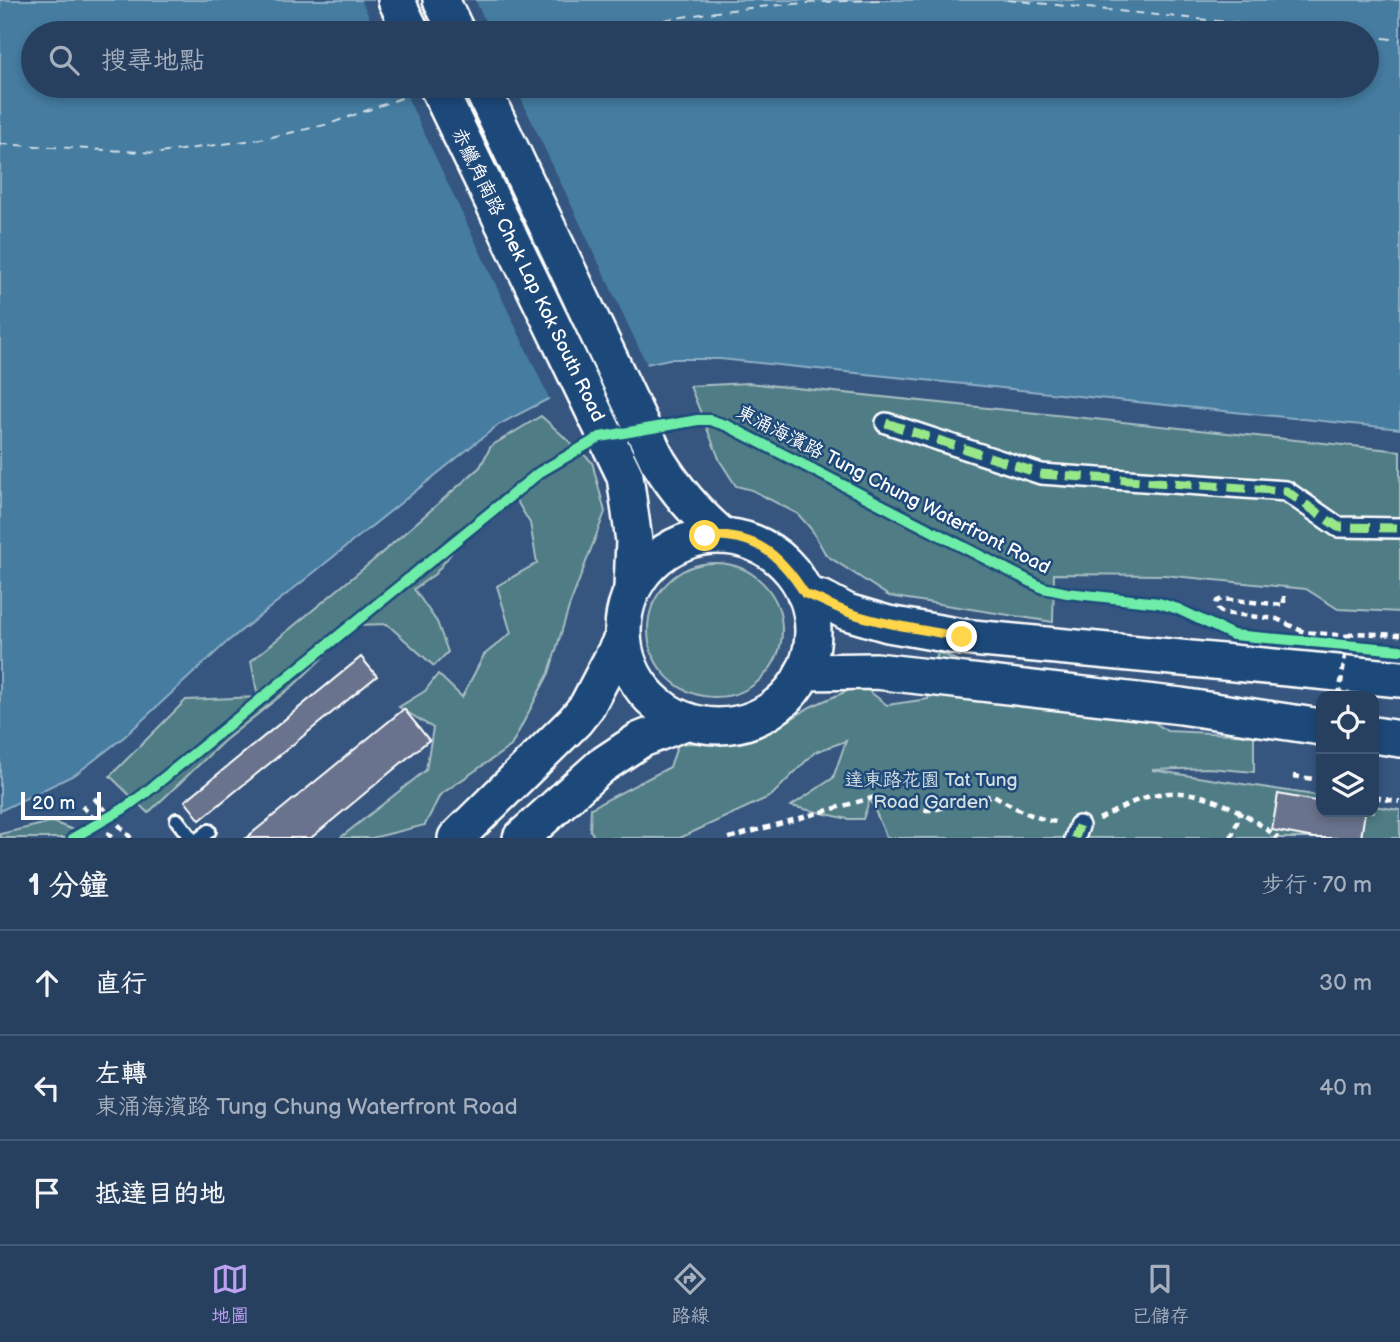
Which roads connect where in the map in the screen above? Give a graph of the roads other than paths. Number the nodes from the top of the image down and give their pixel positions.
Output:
1 (396, 0) edge
2 (441, 0) edge
3 (406, 21) edge
4 (451, 21) edge
5 (444, 98) edge
6 (487, 98) edge
7 (886, 423) dead end
8 (1400, 528) edge
9 (722, 536) junction
10 (632, 588) junction
11 (805, 594) junction
12 (623, 637) junction
13 (803, 672) junction
14 (1400, 679) edge
15 (688, 721) junction
16 (1316, 726) edge
17 (1379, 736) edge
18 (1400, 738) edge
19 (177, 820) dead end
20 (191, 838) edge
21 (456, 838) edge
22 (520, 838) edge

1 - 3 main road
2 - 4 main road
5 - 10 main road, 赤鱲角南路 Chek Lap Kok South Road
6 - 9 main road, 赤鱲角南路 Chek Lap Kok South Road
7 - 8 street
9 - 10 main road
9 - 11 main road
10 - 12 main road
11 - 13 main road
11 - 14 main road
12 - 15 main road
12 - 21 main road
13 - 15 main road
13 - 16 main road
15 - 22 main road
17 - 18 main road
19 - 20 lane

